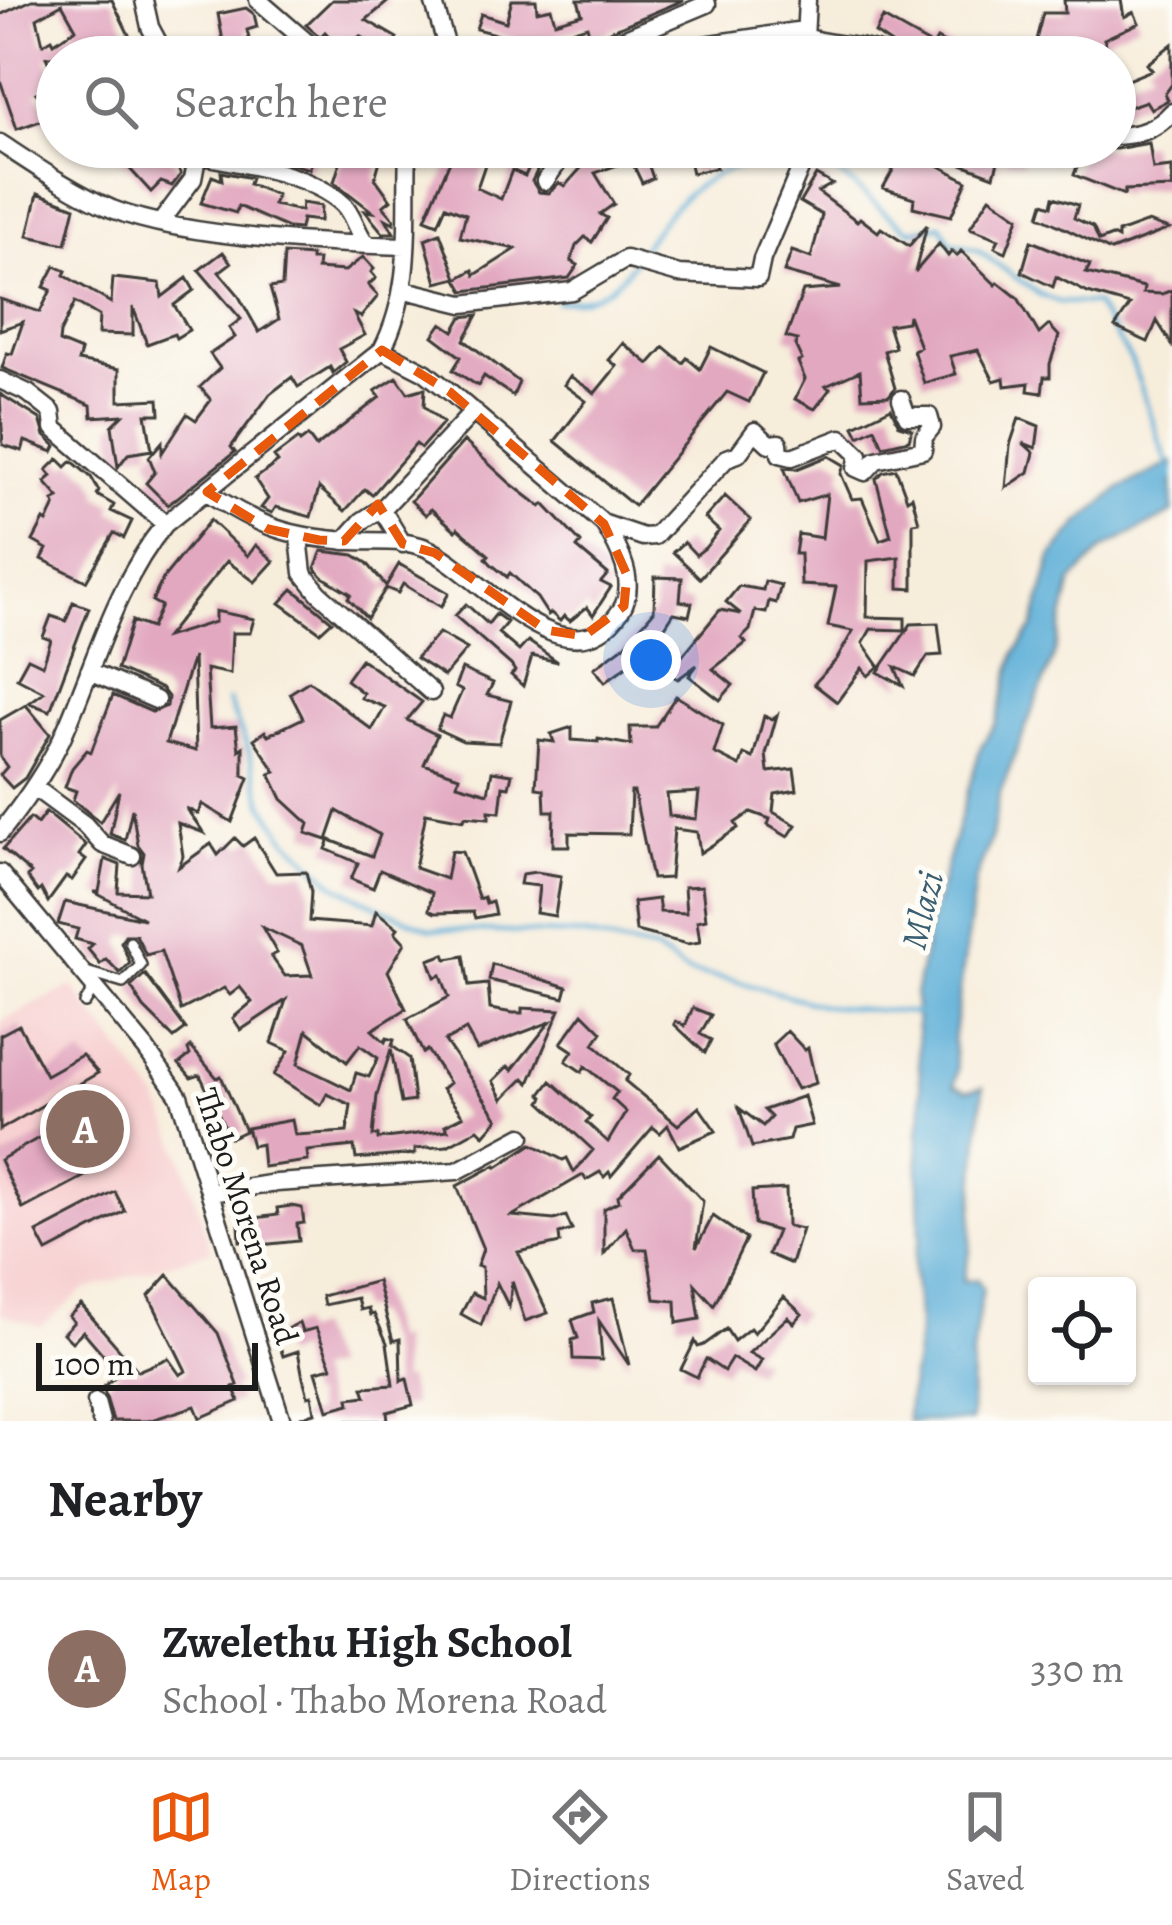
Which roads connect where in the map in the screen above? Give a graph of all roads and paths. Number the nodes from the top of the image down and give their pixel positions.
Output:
1 (144, 0) edge
2 (258, 0) edge
3 (433, 0) edge
4 (807, 0) edge
5 (707, 4) dead end
6 (155, 36) edge
7 (300, 36) edge
8 (444, 36) edge
9 (630, 36) edge
10 (764, 36) edge
11 (802, 36) edge
12 (805, 36) edge
13 (1172, 112) edge
14 (1136, 135) edge
15 (0, 143) edge
16 (36, 164) edge
17 (42, 168) edge
18 (195, 168) edge
19 (258, 168) edge
20 (408, 168) edge
21 (554, 168) edge
22 (800, 168) edge
23 (545, 181) dead end
24 (161, 222) junction
25 (367, 245) junction
26 (406, 246) junction
27 (405, 290) junction
28 (382, 350) junction
29 (0, 380) edge
30 (901, 399) dead end
31 (474, 411) junction
32 (207, 493) junction
33 (381, 508) junction
34 (165, 524) junction
35 (604, 524) junction
36 (299, 537) junction
37 (344, 541) junction
38 (404, 544) junction
39 (89, 671) junction
40 (430, 692) dead end
41 (156, 700) dead end
42 (35, 788) junction
43 (0, 833) edge
44 (132, 856) dead end
45 (0, 873) edge
46 (130, 942) dead end
47 (81, 970) junction
48 (522, 1136) dead end
49 (210, 1193) junction
50 (96, 1402) dead end
51 (101, 1421) edge
52 (282, 1421) edge

1 - 6 street
2 - 7 street
3 - 8 street
4 - 12 street
5 - 9 street
10 - 11 street
13 - 14 street
15 - 16 street
17 - 24 street
18 - 24 street
19 - 25 street
20 - 26 street
21 - 23 street
22 - 27 street
24 - 25 street
25 - 26 street
26 - 27 street
27 - 28 street
28 - 31 street
28 - 32 street
29 - 34 street
30 - 35 street
31 - 33 street
31 - 35 street
32 - 34 street
32 - 36 street
33 - 37 street
33 - 38 street
34 - 39 street
35 - 38 street
36 - 37 street
36 - 40 street
37 - 38 street
39 - 41 street
39 - 42 street
42 - 43 street
42 - 44 street
45 - 47 street, Thabo Morena Road
46 - 47 lane
47 - 49 street, Thabo Morena Road
48 - 49 street
49 - 52 street, Thabo Morena Road
50 - 51 street

